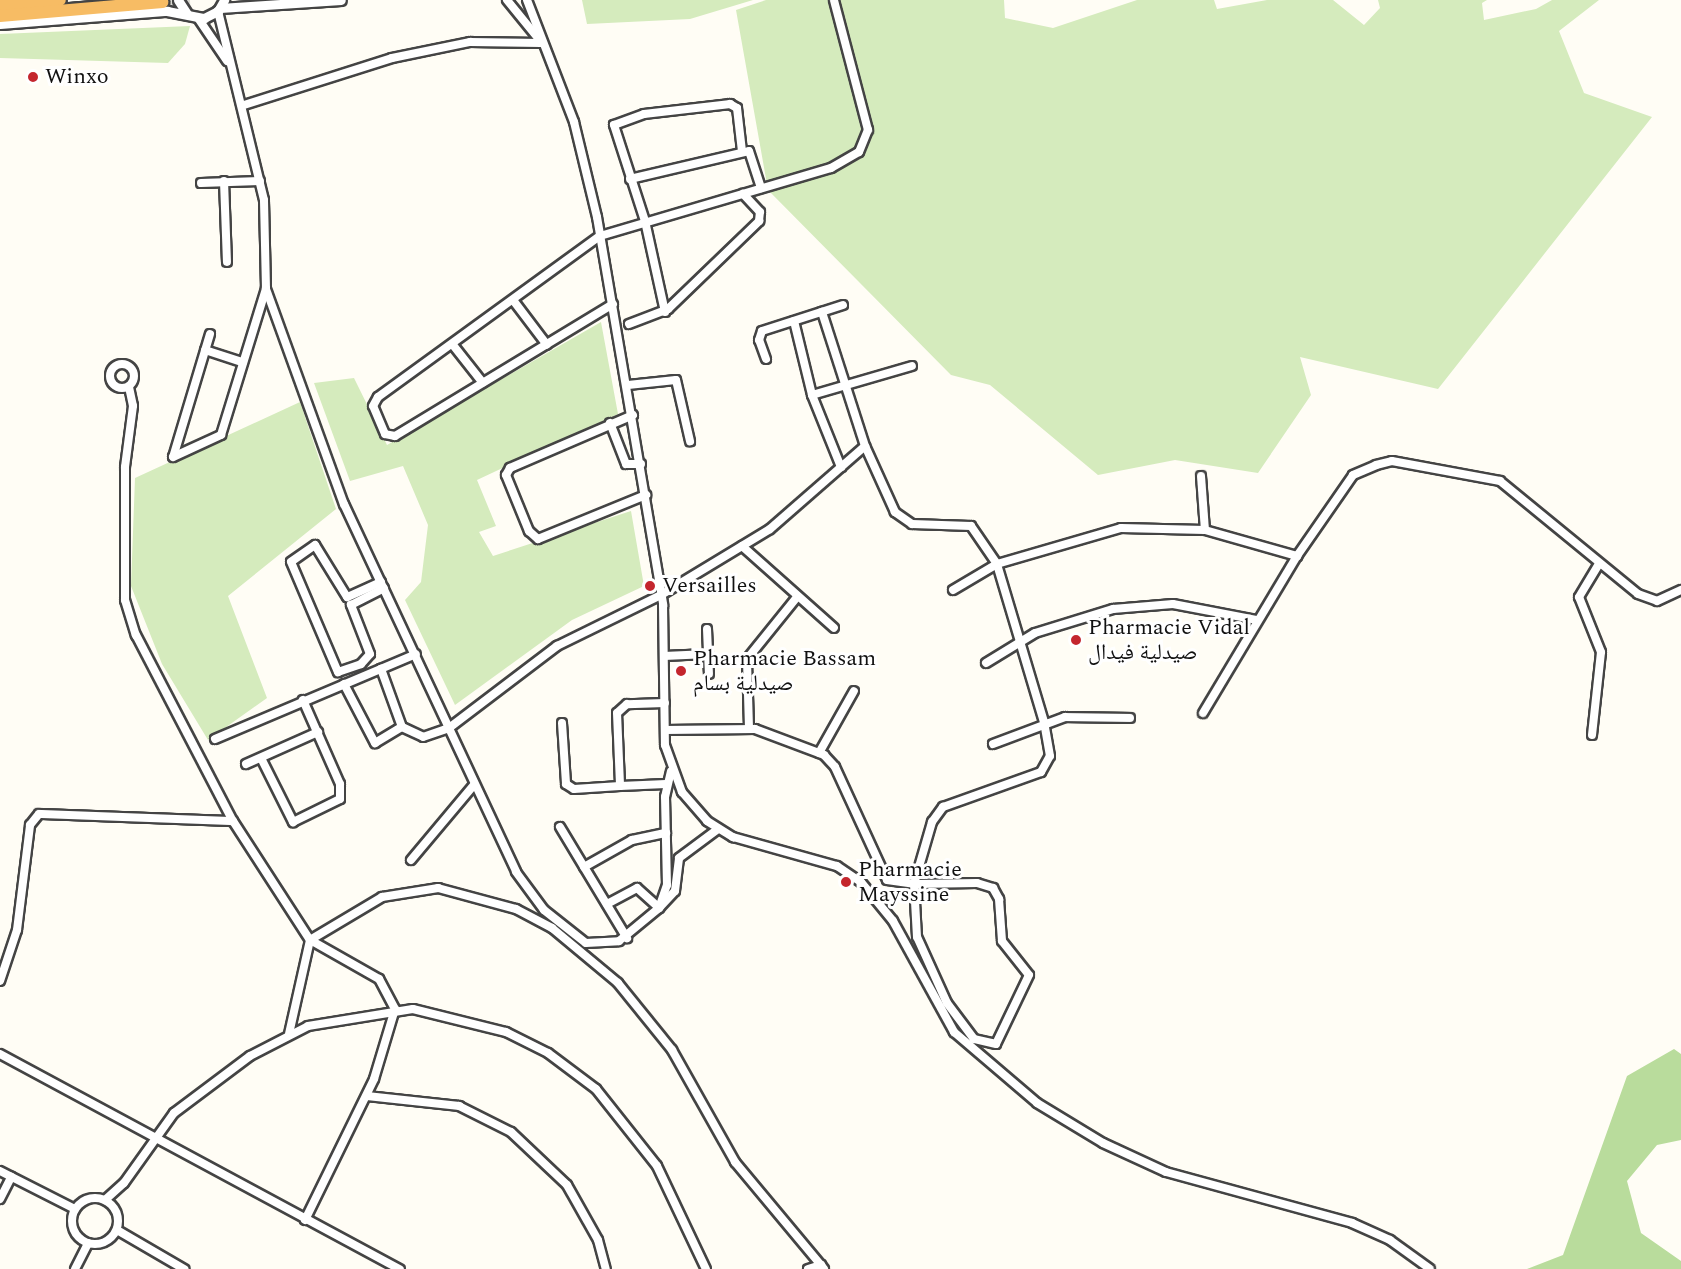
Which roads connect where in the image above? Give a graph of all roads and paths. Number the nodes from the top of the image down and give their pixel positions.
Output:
1 (60, 0) edge
2 (178, 0) edge
3 (341, 0) edge
4 (507, 0) edge
5 (527, 0) edge
6 (834, 0) edge
7 (162, 2) dead end
8 (0, 5) edge
9 (220, 6) edge
10 (187, 14) junction
11 (0, 16) edge
12 (198, 18) junction
13 (0, 24) edge
14 (540, 41) junction
15 (229, 63) junction
16 (244, 105) junction
17 (742, 151) junction
18 (630, 179) junction
19 (224, 181) junction
20 (260, 181) junction
21 (201, 183) dead end
22 (761, 188) junction
23 (743, 194) junction
24 (645, 221) junction
25 (600, 236) junction
26 (227, 262) dead end
27 (266, 289) junction
28 (513, 300) junction
29 (613, 304) junction
30 (843, 305) dead end
31 (665, 312) junction
32 (822, 312) junction
33 (794, 321) junction
34 (629, 324) dead end
35 (210, 334) dead end
36 (453, 345) junction
37 (547, 345) junction
38 (206, 350) junction
39 (766, 360) dead end
40 (243, 362) junction
41 (912, 366) dead end
42 (483, 383) junction
43 (628, 385) junction
44 (845, 385) junction
45 (129, 387) dead end
46 (813, 395) junction
47 (633, 415) junction
48 (610, 423) junction
49 (690, 441) dead end
50 (865, 446) junction
51 (641, 464) junction
52 (841, 467) junction
53 (1202, 476) dead end
54 (646, 495) junction
55 (1205, 530) junction
56 (742, 546) junction
57 (1297, 556) junction
58 (997, 564) junction
59 (1599, 564) junction
60 (382, 585) junction
61 (953, 590) dead end
62 (1681, 590) edge
63 (661, 595) junction
64 (797, 597) junction
65 (1257, 620) junction
66 (834, 628) dead end
67 (706, 629) dead end
68 (1021, 640) junction
69 (416, 654) junction
70 (708, 654) junction
71 (664, 656) junction
72 (986, 663) dead end
73 (381, 669) junction
74 (708, 674) dead end
75 (344, 684) junction
76 (854, 692) dead end
77 (303, 700) junction
78 (665, 703) junction
79 (1203, 713) dead end
80 (1130, 718) dead end
81 (1044, 722) junction
82 (562, 723) dead end
83 (402, 727) junction
84 (449, 728) junction
85 (749, 728) junction
86 (665, 730) junction
87 (318, 732) junction
88 (1592, 735) dead end
89 (215, 739) dead end
90 (993, 744) dead end
91 (819, 753) junction
92 (261, 758) junction
93 (246, 764) dead end
94 (671, 772) junction
95 (666, 784) junction
96 (474, 785) junction
97 (620, 786) junction
98 (233, 821) junction
99 (560, 826) dead end
100 (718, 829) junction
101 (666, 833) junction
102 (411, 860) dead end
103 (584, 867) junction
104 (914, 884) junction
105 (607, 904) junction
106 (659, 908) junction
107 (627, 938) junction
108 (310, 940) junction
109 (0, 981) edge
110 (395, 1009) junction
111 (289, 1034) junction
112 (0, 1054) edge
113 (367, 1096) junction
114 (153, 1137) junction
115 (0, 1171) edge
116 (11, 1177) junction
117 (0, 1199) edge
118 (105, 1200) junction
119 (75, 1209) junction
120 (305, 1220) junction
121 (117, 1230) junction
122 (88, 1243) junction
123 (1413, 1257) junction
124 (823, 1267) edge
125 (75, 1269) edge
126 (184, 1269) edge
127 (400, 1269) edge
128 (606, 1269) edge
129 (706, 1269) edge
130 (808, 1269) edge
131 (1421, 1269) edge
132 (1430, 1269) edge

1 - 8 highway
2 - 10 street
3 - 9 street
4 - 14 street
5 - 14 street
6 - 22 street
7 - 11 highway
9 - 12 street
9 - 15 street
10 - 12 street
10 - 13 street
12 - 15 street
14 - 16 street
14 - 25 street
15 - 16 street
16 - 20 street
17 - 18 street
17 - 18 street
17 - 22 street
18 - 24 street
19 - 20 street
19 - 21 street
19 - 26 street
20 - 27 street
22 - 23 street
23 - 24 street
23 - 31 street
24 - 25 street
24 - 31 street
25 - 28 street
25 - 29 street
27 - 40 street
27 - 60 street
28 - 36 street
28 - 37 street
29 - 37 street
29 - 43 street
30 - 32 street
31 - 34 street
32 - 33 street
32 - 44 street
33 - 39 street
33 - 46 street
35 - 38 street
36 - 42 street
36 - 42 street
37 - 42 street
38 - 40 street
38 - 40 street
41 - 44 street
43 - 47 street
43 - 49 street
44 - 46 street
44 - 50 street
45 - 98 street
46 - 52 street
47 - 48 street
47 - 51 street
48 - 51 street
48 - 54 street
50 - 52 street
50 - 58 street
51 - 54 street
52 - 56 street
53 - 55 street
54 - 63 street
55 - 57 street
55 - 58 street
56 - 63 street
56 - 64 street
57 - 59 street
57 - 65 street
58 - 61 street
58 - 68 street
59 - 62 street
59 - 88 street
60 - 60 street
60 - 69 street
63 - 71 street
63 - 84 street
64 - 66 street
64 - 85 street
65 - 68 street
65 - 79 street
67 - 70 street
68 - 72 street
68 - 81 street
69 - 73 street
69 - 84 street
70 - 71 street
70 - 74 street
71 - 78 street
73 - 75 street
73 - 83 street
75 - 77 street
75 - 83 street
76 - 91 street
77 - 87 street
77 - 89 street
78 - 86 street
78 - 97 street
80 - 81 street
81 - 90 street
81 - 104 street
82 - 97 street
83 - 84 street
84 - 96 street
85 - 86 street
85 - 91 street
86 - 94 street
87 - 92 street
87 - 92 street
91 - 104 street
92 - 93 street
94 - 95 street
94 - 100 street
95 - 97 street
95 - 101 street
96 - 102 street
96 - 107 street
98 - 108 street
98 - 109 street
99 - 103 street
100 - 106 street
100 - 123 street
101 - 103 street
101 - 106 street
103 - 105 street
104 - 104 street
105 - 106 street
105 - 107 street
106 - 107 street
108 - 110 street
108 - 111 street
108 - 124 street
110 - 111 street
110 - 113 street
110 - 129 street
111 - 114 street
112 - 114 street
113 - 120 street
113 - 128 street
114 - 118 street
114 - 120 street
115 - 116 street
116 - 117 street
116 - 119 street
118 - 119 street
118 - 121 street
119 - 122 street
120 - 127 street
121 - 122 street
121 - 126 street
122 - 125 street
123 - 131 street
123 - 132 street
124 - 130 street

